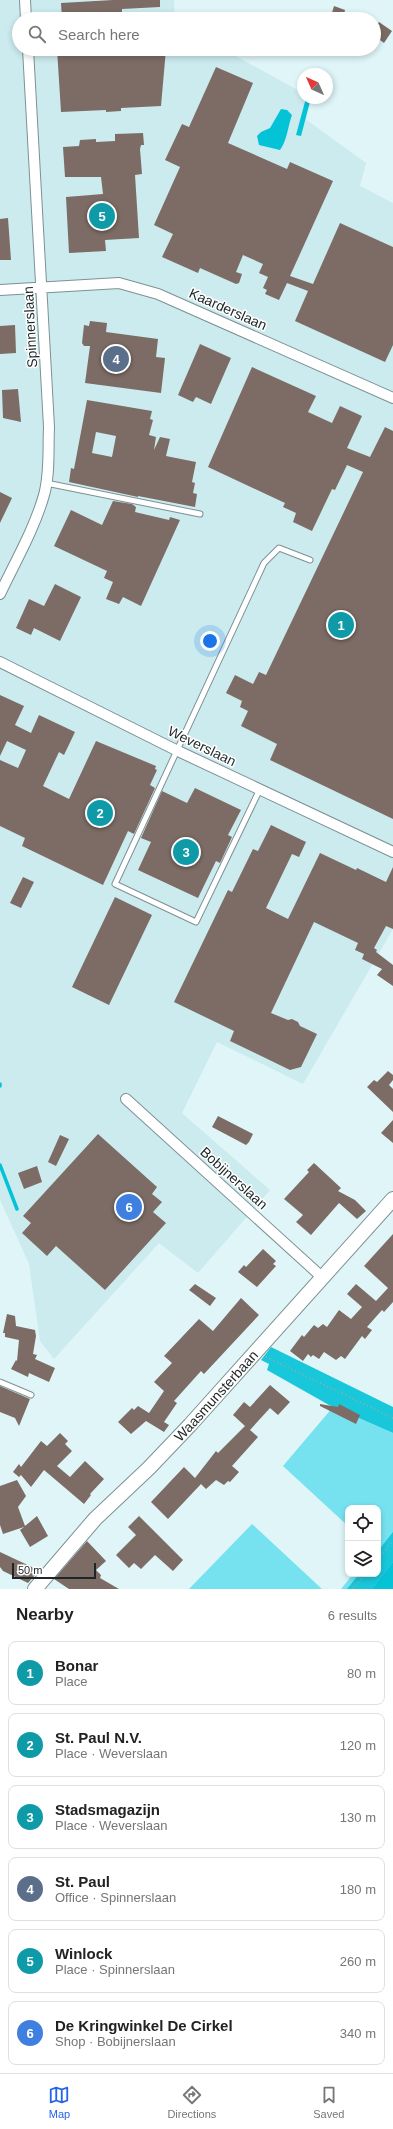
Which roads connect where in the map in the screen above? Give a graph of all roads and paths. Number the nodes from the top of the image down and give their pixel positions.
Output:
1 (26, 0) edge
2 (26, 12) edge
3 (28, 56) edge
4 (42, 288) junction
5 (0, 290) edge
6 (393, 398) edge
7 (46, 483) junction
8 (200, 514) dead end
9 (310, 560) dead end
10 (0, 594) edge
11 (0, 662) edge
12 (178, 751) junction
13 (260, 789) junction
14 (393, 852) edge
15 (126, 1098) dead end
16 (393, 1199) edge
17 (323, 1278) junction
18 (255, 1352) junction
19 (0, 1382) edge
20 (32, 1395) dead end
21 (393, 1418) edge
22 (393, 1540) edge
23 (381, 1554) edge
24 (363, 1577) edge
25 (35, 1589) edge
26 (353, 1589) edge

1 - 2 street
3 - 4 street, Spinnerslaan
4 - 5 street, Kaarderslaan
4 - 6 street, Kaarderslaan
4 - 7 street, Spinnerslaan
7 - 8 lane
7 - 10 street, Spinnerslaan
9 - 12 lane
11 - 12 street, Weverslaan
12 - 13 street, Weverslaan
12 - 13 lane
13 - 14 street, Weverslaan
15 - 17 street, Bobijnerslaan
16 - 17 street, Waasmunsterbaan
17 - 18 street, Waasmunsterbaan
18 - 21 path
18 - 25 street, Waasmunsterbaan
19 - 20 lane
22 - 23 path
24 - 26 path

